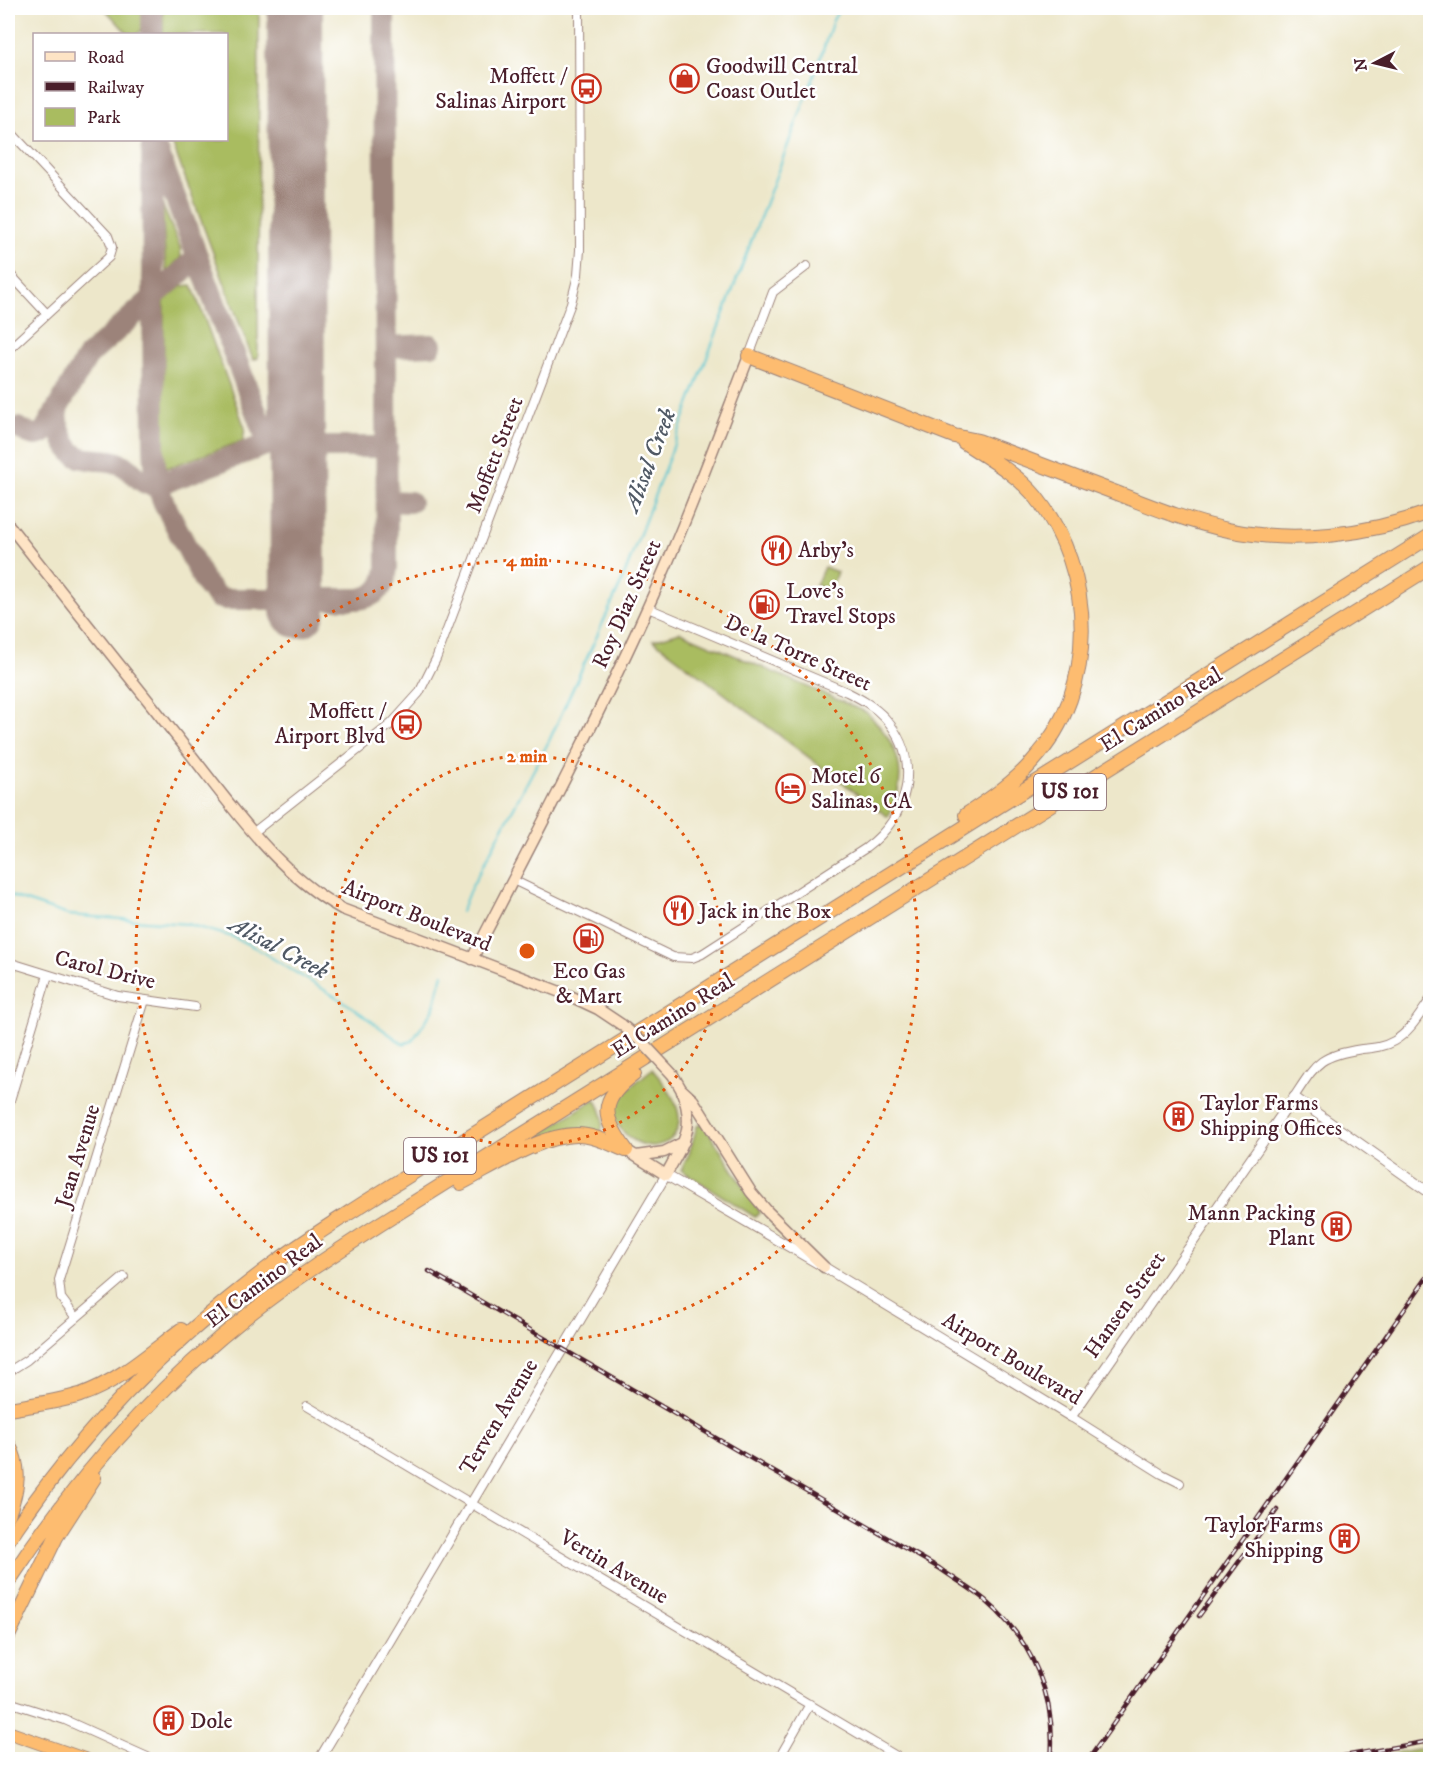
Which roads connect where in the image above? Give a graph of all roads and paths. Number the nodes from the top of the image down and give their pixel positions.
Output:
1 (579, 8) edge
2 (8, 129) edge
3 (807, 266) dead end
4 (8, 272) edge
5 (47, 314) junction
6 (8, 350) edge
7 (749, 356) junction
8 (954, 436) junction
9 (1431, 512) edge
10 (8, 524) edge
11 (1431, 536) edge
12 (1431, 567) edge
13 (648, 608) junction
14 (254, 832) junction
15 (934, 845) junction
16 (513, 880) junction
17 (472, 959) junction
18 (8, 962) edge
19 (48, 975) junction
20 (145, 1000) junction
21 (1431, 1000) edge
22 (195, 1007) dead end
23 (711, 1018) junction
24 (10, 1088) edge
25 (681, 1089) junction
26 (1294, 1097) junction
27 (8, 1107) edge
28 (684, 1141) junction
29 (631, 1153) junction
30 (666, 1175) junction
31 (1431, 1193) edge
32 (380, 1224) junction
33 (824, 1267) junction
34 (124, 1277) dead end
35 (233, 1296) junction
36 (76, 1318) junction
37 (8, 1372) edge
38 (169, 1384) junction
39 (307, 1406) dead end
40 (8, 1409) edge
41 (1071, 1417) junction
42 (8, 1444) edge
43 (1180, 1484) dead end
44 (470, 1503) junction
45 (8, 1515) edge
46 (8, 1540) edge
47 (8, 1582) edge
48 (8, 1636) edge
49 (15, 1704) dead end
50 (810, 1704) junction
51 (8, 1732) edge
52 (87, 1760) edge
53 (154, 1760) edge
54 (319, 1760) edge
55 (778, 1760) edge
56 (903, 1760) edge

1 - 14 street, Moffett Street
2 - 5 street
3 - 7 street, Roy Diaz Street
4 - 5 street
5 - 6 street
7 - 8 highway
7 - 13 main road, Roy Diaz Street
8 - 9 highway
8 - 15 highway
10 - 14 main road, Airport Boulevard
11 - 15 highway, El Camino Real / US 101
12 - 23 highway, El Camino Real / US 101
13 - 16 main road, Roy Diaz Street
13 - 16 street, De la Torre Street
14 - 17 main road, Airport Boulevard
15 - 35 highway, El Camino Real / US 101
16 - 17 main road, Roy Diaz Street
17 - 25 main road, Airport Boulevard, bridge
18 - 19 street, Carol Drive
19 - 20 street, Carol Drive
19 - 24 street
20 - 22 street, Carol Drive
20 - 36 street, Jean Avenue
21 - 26 street
23 - 29 highway
23 - 32 highway, El Camino Real / US 101
24 - 27 street
25 - 28 main road, Terven Avenue
25 - 33 main road, Airport Boulevard
26 - 31 street
26 - 41 street, Hansen Street
28 - 29 main road
28 - 30 main road, Terven Avenue
29 - 30 main road
29 - 32 highway
30 - 33 street, Airport Boulevard
30 - 44 street, Terven Avenue
32 - 38 highway, El Camino Real / US 101
33 - 41 street, Airport Boulevard
34 - 36 street
35 - 40 highway
35 - 46 highway, El Camino Real / US 101
36 - 37 street
38 - 47 highway, El Camino Real / US 101
38 - 48 highway
39 - 44 street, Vertin Avenue
41 - 43 street, Airport Boulevard
42 - 45 highway
44 - 50 street, Vertin Avenue
44 - 54 street, Terven Avenue
49 - 53 street
50 - 55 street
50 - 56 street, Vertin Avenue
51 - 52 highway

